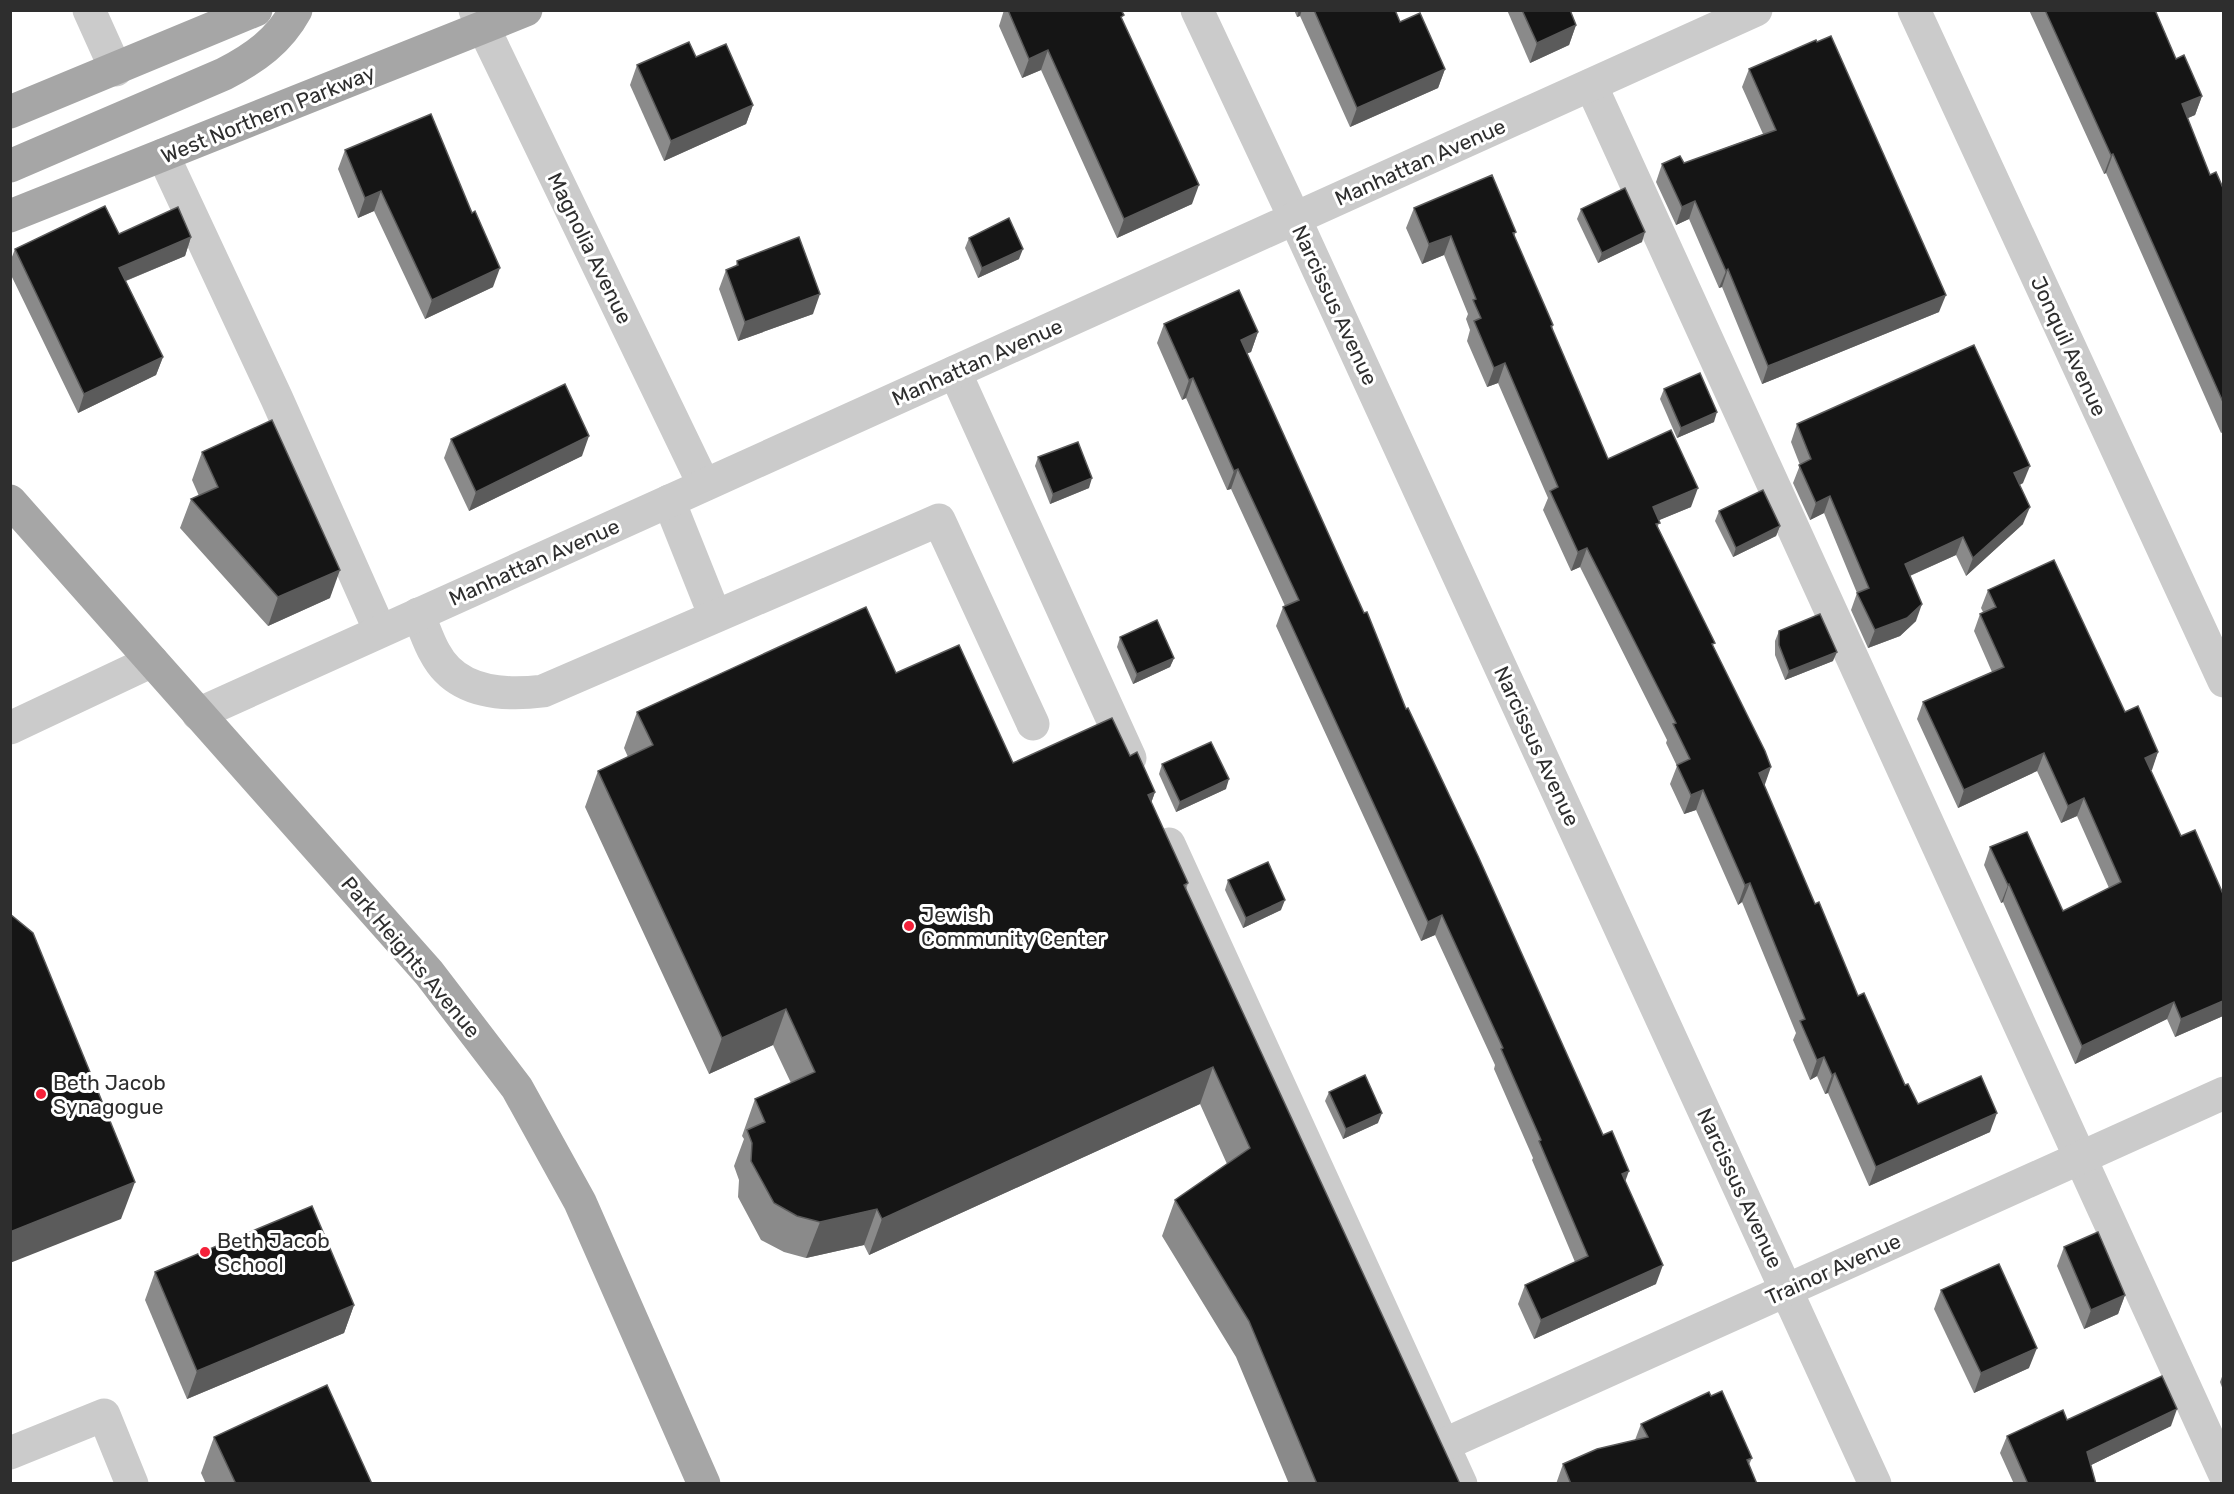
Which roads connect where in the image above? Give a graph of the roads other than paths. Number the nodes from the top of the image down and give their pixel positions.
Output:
1 (89, 10) edge
2 (256, 10) edge
3 (296, 10) edge
4 (526, 10) edge
5 (1197, 10) edge
6 (1756, 10) edge
7 (1914, 10) edge
8 (479, 19) edge
9 (116, 70) junction
10 (1591, 85) junction
11 (10, 112) edge
12 (163, 155) junction
13 (10, 166) edge
14 (10, 216) edge
15 (1295, 219) junction
16 (955, 372) junction
17 (705, 485) junction
18 (10, 501) edge
19 (669, 501) junction
20 (418, 614) junction
21 (715, 616) junction
22 (380, 631) junction
23 (152, 661) junction
24 (2223, 681) edge
25 (198, 714) junction
26 (1033, 724) dead end
27 (10, 728) edge
28 (1142, 784) edge
29 (1157, 817) edge
30 (2223, 1093) edge
31 (2080, 1158) junction
32 (1787, 1290) junction
33 (1443, 1445) junction
34 (10, 1454) edge
35 (2223, 1473) edge
36 (132, 1484) edge
37 (704, 1484) edge
38 (1461, 1484) edge
39 (1875, 1484) edge

1 - 9 street
2 - 9 main road
3 - 13 main road
4 - 8 main road, West Northern Parkway
5 - 15 street, Narcissus Avenue
6 - 10 street, Manhattan Avenue
7 - 24 street, Jonquil Avenue
8 - 12 main road, West Northern Parkway
8 - 17 street, Magnolia Avenue
9 - 11 main road
10 - 15 street, Manhattan Avenue
10 - 31 street
12 - 14 main road, West Northern Parkway
12 - 22 street
15 - 16 street, Manhattan Avenue
15 - 32 street, Narcissus Avenue
16 - 17 street, Manhattan Avenue
16 - 28 street
17 - 19 street, Manhattan Avenue
18 - 23 main road, Park Heights Avenue
19 - 20 street, Manhattan Avenue
19 - 21 street
20 - 21 street
20 - 22 street, Manhattan Avenue
21 - 26 street
22 - 25 street, Manhattan Avenue
23 - 25 main road, Park Heights Avenue
23 - 27 street
25 - 37 main road, Park Heights Avenue
29 - 33 street
30 - 31 street, Trainor Avenue
31 - 32 street, Trainor Avenue
31 - 35 street
32 - 33 street, Trainor Avenue
32 - 39 street, Narcissus Avenue
33 - 38 street
34 - 36 street

